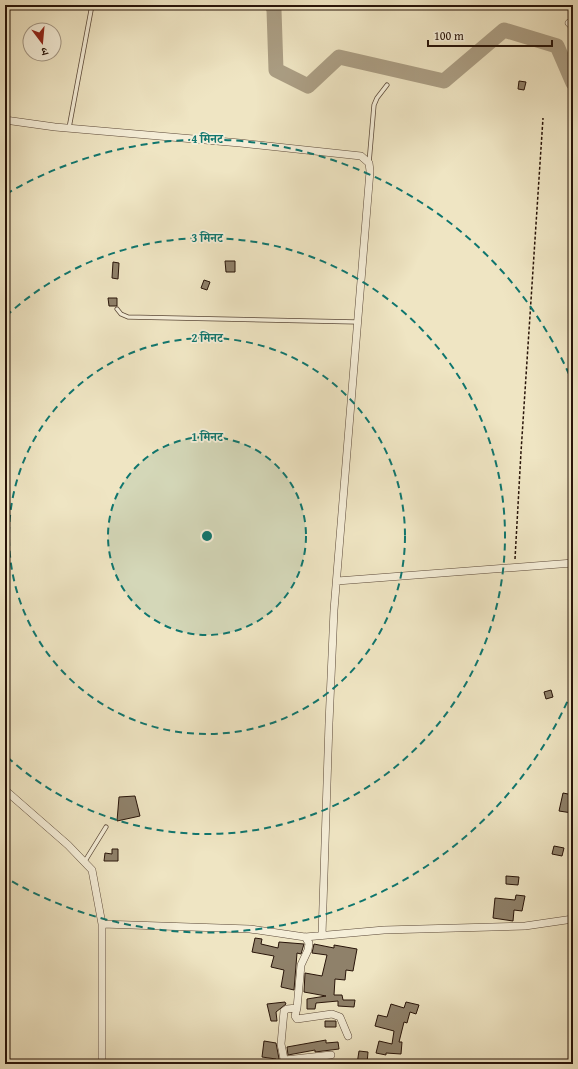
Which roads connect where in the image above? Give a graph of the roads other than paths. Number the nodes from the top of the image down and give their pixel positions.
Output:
1 (92, 5) edge
2 (387, 85) dead end
3 (5, 120) edge
4 (69, 128) junction
5 (369, 163) junction
6 (117, 309) dead end
7 (357, 322) junction
8 (573, 563) edge
9 (336, 582) junction
10 (5, 790) edge
11 (106, 827) dead end
12 (85, 861) junction
13 (573, 918) edge
14 (102, 924) junction
15 (322, 935) junction
16 (305, 937) junction
17 (297, 1008) junction
18 (348, 1036) dead end
19 (331, 1055) dead end
20 (285, 1062) edge
21 (102, 1064) edge

1 - 4 lane
2 - 5 lane
3 - 4 street
4 - 5 street
5 - 7 street
6 - 7 lane
7 - 9 street
8 - 9 street
9 - 15 street
10 - 12 street
11 - 12 lane
12 - 14 street
13 - 15 street
14 - 16 street
14 - 21 street
15 - 16 street
16 - 17 street
17 - 18 street
17 - 20 street
19 - 20 street

